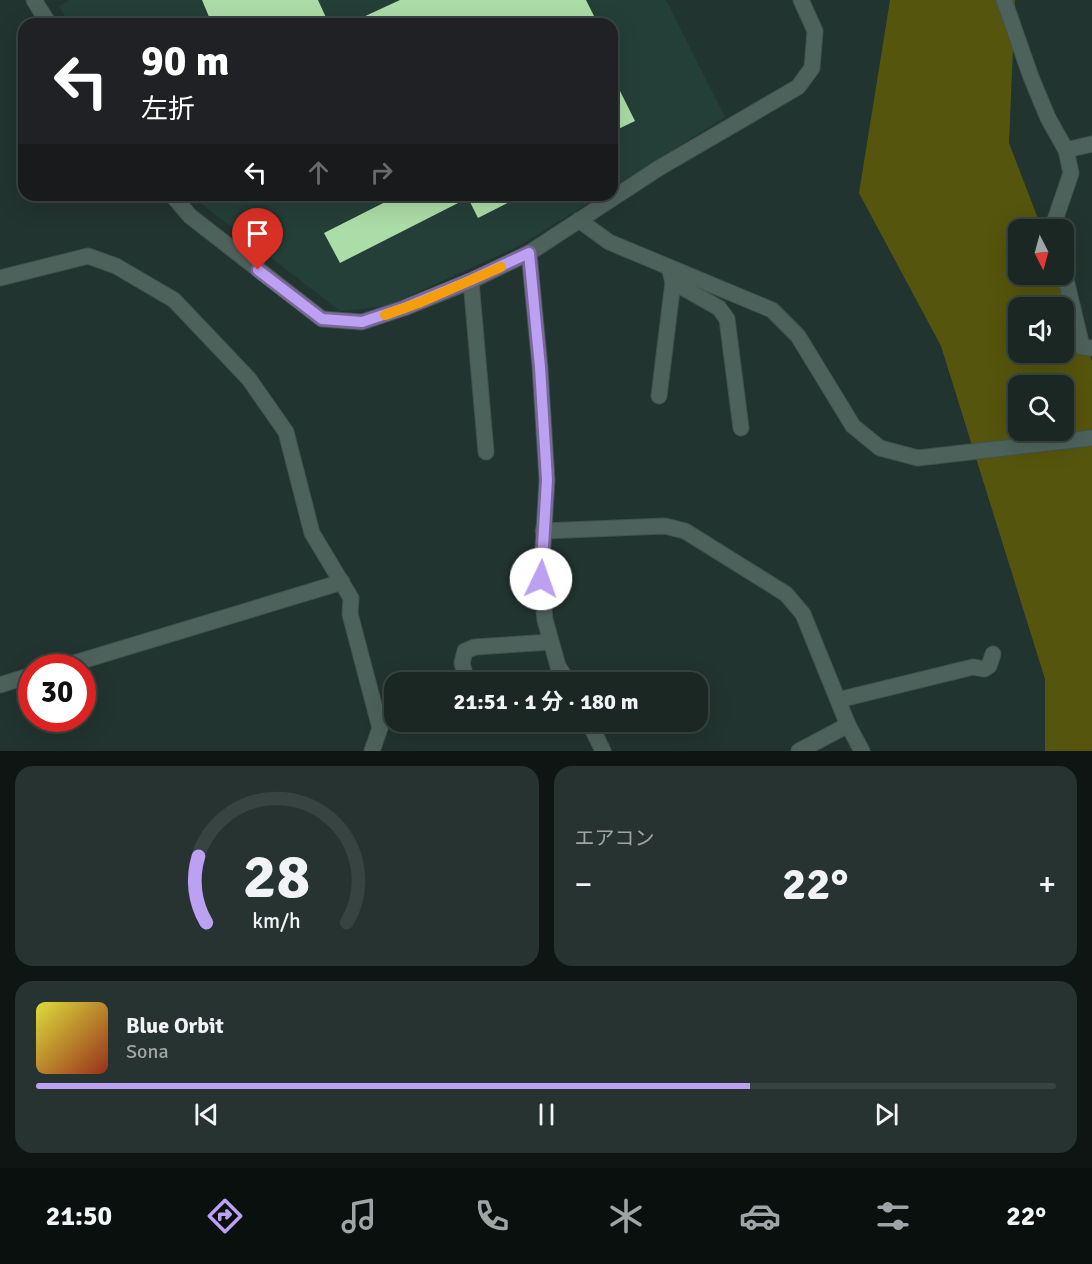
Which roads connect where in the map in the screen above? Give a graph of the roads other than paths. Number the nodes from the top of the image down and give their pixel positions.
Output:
1 (34, 0) edge
2 (801, 0) edge
3 (1004, 0) edge
4 (46, 18) edge
5 (1092, 144) edge
6 (1066, 150) junction
7 (618, 195) edge
8 (177, 201) edge
9 (608, 201) edge
10 (1055, 219) edge
11 (579, 220) junction
12 (529, 253) junction
13 (671, 275) junction
14 (0, 278) edge
15 (471, 280) junction
16 (1067, 285) edge
17 (1092, 348) edge
18 (659, 396) dead end
19 (741, 428) dead end
20 (1092, 438) edge
21 (486, 452) dead end
22 (543, 531) junction
23 (342, 582) junction
24 (551, 642) junction
25 (993, 654) dead end
26 (96, 656) edge
27 (464, 672) edge
28 (561, 672) edge
29 (18, 679) edge
30 (0, 685) edge
31 (838, 700) junction
32 (848, 725) junction
33 (594, 732) edge
34 (372, 751) edge
35 (603, 751) edge
36 (799, 751) edge
37 (862, 751) edge

1 - 4 street
2 - 7 street
3 - 6 street
5 - 6 street
6 - 10 street
8 - 15 street
9 - 11 street
11 - 12 street
11 - 13 street
12 - 15 street
12 - 22 street
13 - 18 street
13 - 19 street
13 - 20 street
14 - 23 street
15 - 21 street
16 - 17 street
22 - 24 street
22 - 31 street
23 - 26 street
23 - 34 street
24 - 27 street
24 - 28 street
25 - 31 street
29 - 30 street
31 - 32 street
32 - 36 street
32 - 37 street
33 - 35 street

